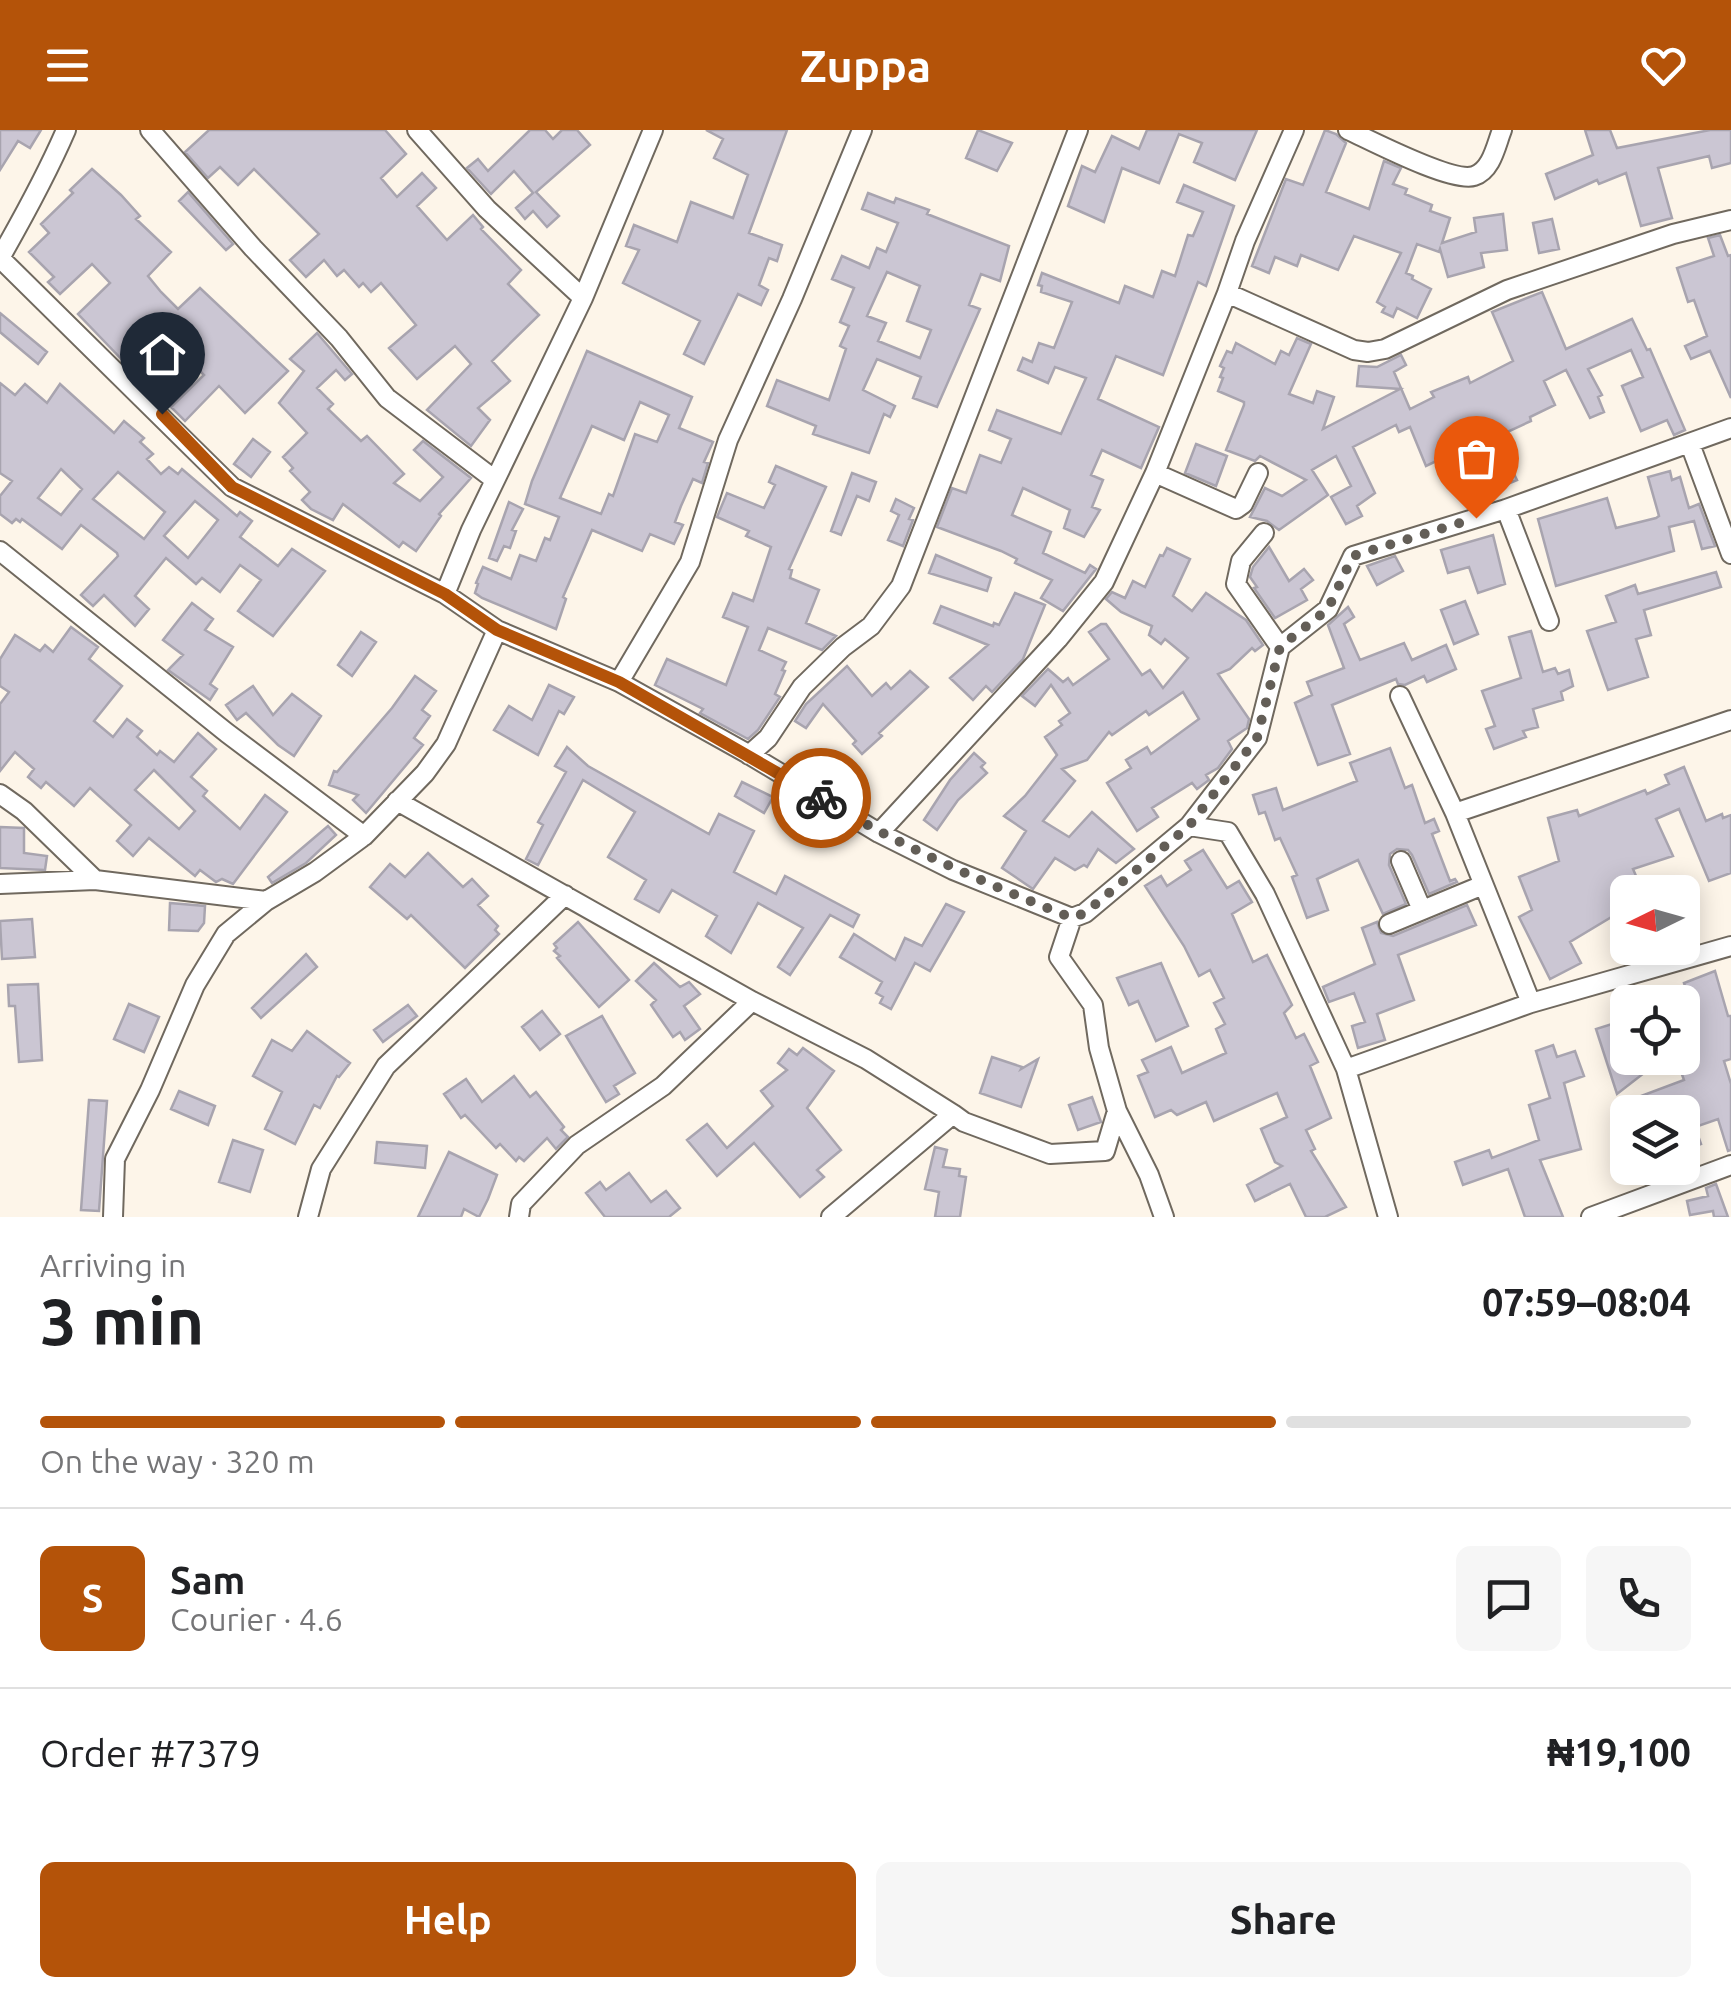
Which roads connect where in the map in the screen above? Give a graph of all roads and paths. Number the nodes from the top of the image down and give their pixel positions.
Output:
1 (66, 130) edge
2 (150, 130) edge
3 (417, 130) edge
4 (653, 130) edge
5 (862, 130) edge
6 (1078, 130) edge
7 (1294, 130) edge
8 (1348, 130) edge
9 (1502, 130) edge
10 (1731, 220) edge
11 (0, 258) edge
12 (1227, 293) junction
13 (583, 298) junction
14 (1731, 428) edge
15 (1690, 444) junction
16 (1258, 472) dead end
17 (1155, 473) junction
18 (495, 480) junction
19 (1506, 508) junction
20 (1264, 534) dead end
21 (0, 551) edge
22 (1731, 554) edge
23 (445, 594) junction
24 (1548, 620) dead end
25 (497, 630) junction
26 (1280, 647) junction
27 (619, 682) junction
28 (1400, 696) dead end
29 (1731, 720) edge
30 (749, 754) junction
31 (0, 794) edge
32 (397, 801) junction
33 (1455, 813) junction
34 (1189, 826) junction
35 (879, 834) junction
36 (364, 836) junction
37 (1401, 861) dead end
38 (95, 880) junction
39 (0, 884) edge
40 (1483, 885) junction
41 (564, 895) junction
42 (266, 901) junction
43 (1422, 910) junction
44 (1072, 918) junction
45 (1389, 924) dead end
46 (1731, 946) edge
47 (752, 1001) junction
48 (1531, 1003) junction
49 (1346, 1069) junction
50 (1116, 1111) junction
51 (953, 1114) junction
52 (1731, 1165) edge
53 (113, 1217) edge
54 (308, 1217) edge
55 (519, 1217) edge
56 (830, 1217) edge
57 (1164, 1217) edge
58 (1388, 1217) edge
59 (1591, 1217) edge

1 - 11 street
2 - 18 street
3 - 13 street
4 - 13 street
5 - 27 street
6 - 30 street
7 - 12 street
8 - 9 street
10 - 12 street
11 - 23 street
12 - 17 street
13 - 18 street
14 - 15 street
15 - 19 street
15 - 22 street
16 - 17 street
17 - 35 street
18 - 23 street
19 - 24 street
19 - 26 street
20 - 26 street
21 - 36 street
23 - 25 street
25 - 27 street
25 - 32 street
26 - 34 street
27 - 30 street
28 - 33 street
29 - 33 street
30 - 35 street
31 - 38 street
32 - 36 street
32 - 41 street
33 - 40 street
34 - 44 street
34 - 49 street
35 - 44 street
36 - 42 street
37 - 43 street
38 - 39 street
38 - 42 street
40 - 43 street
40 - 48 street
41 - 47 street
41 - 54 street
42 - 53 street
43 - 45 street
44 - 50 street
46 - 48 street
47 - 51 street
47 - 55 street
48 - 49 street
49 - 58 street
50 - 51 street
50 - 57 street
51 - 56 street
52 - 59 street

